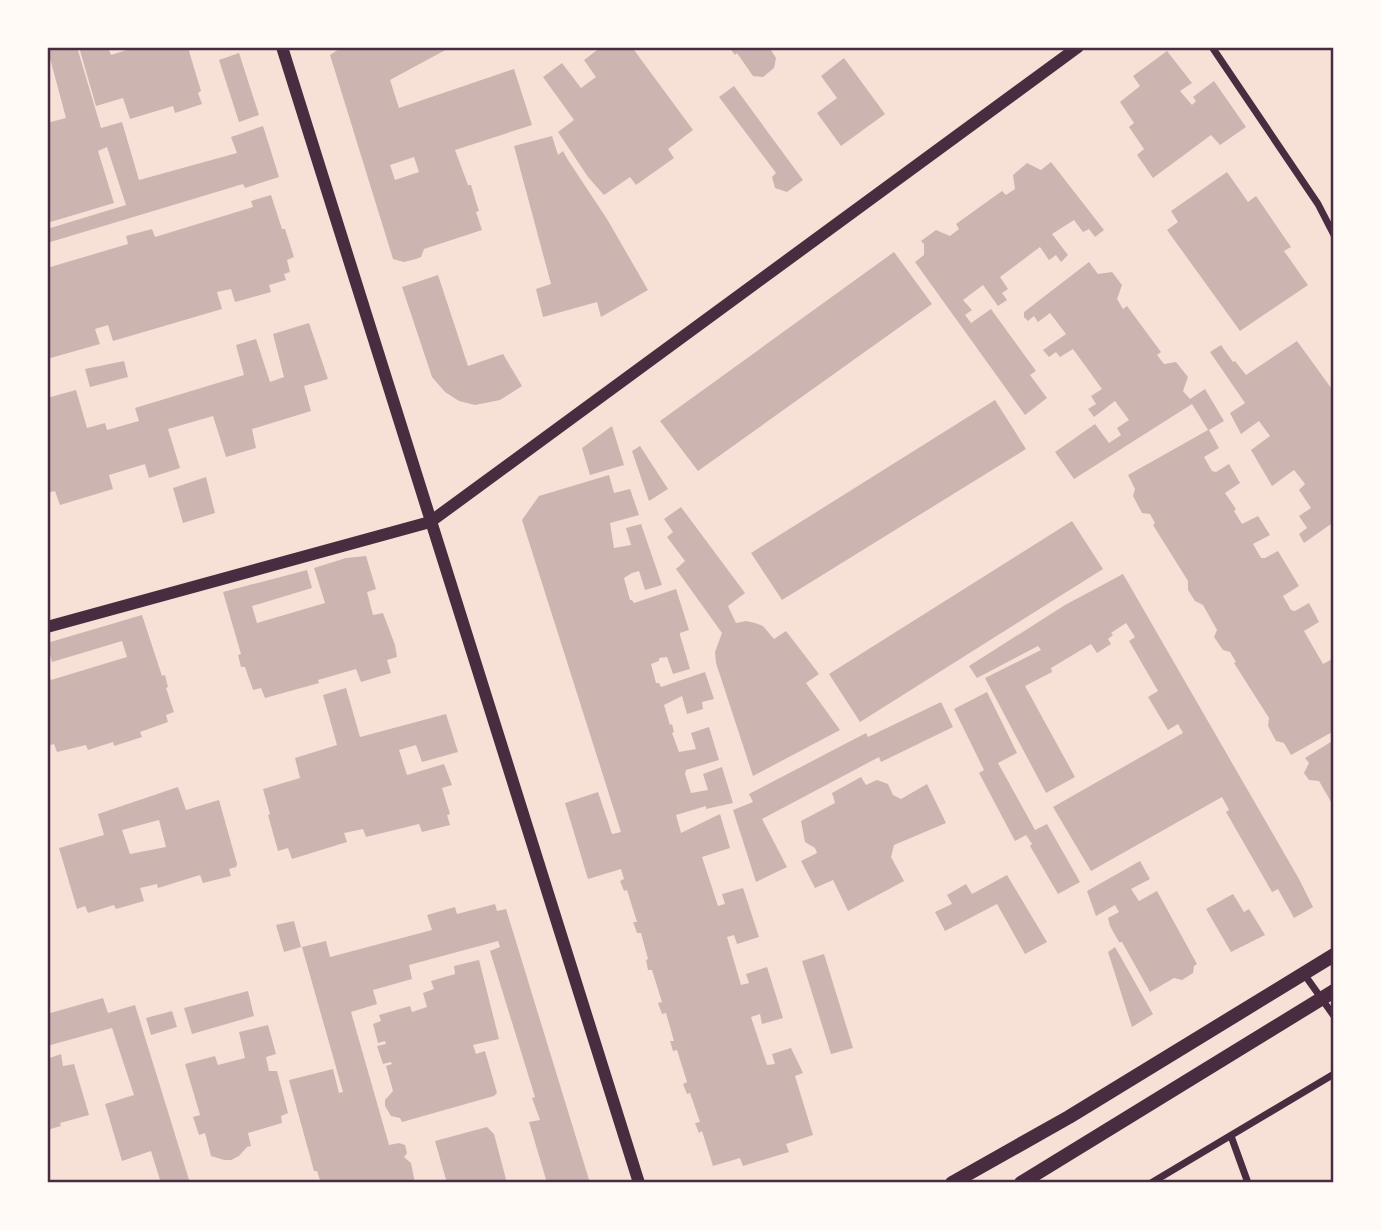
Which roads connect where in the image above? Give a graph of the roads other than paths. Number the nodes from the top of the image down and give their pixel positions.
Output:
1 (282, 47) edge
2 (1079, 47) edge
3 (1212, 47) edge
4 (1334, 235) edge
5 (430, 522) junction
6 (47, 626) edge
7 (1334, 955) edge
8 (1304, 974) junction
9 (1327, 995) edge
10 (1334, 1016) edge
11 (1334, 1074) edge
12 (1231, 1136) junction
13 (639, 1183) edge
14 (952, 1183) edge
15 (1021, 1183) edge
16 (1151, 1183) edge
17 (1248, 1183) edge

1 - 5 street
2 - 5 street
3 - 4 street
5 - 6 street
5 - 13 street
7 - 8 main road
8 - 9 street
8 - 14 main road
9 - 10 street
9 - 15 main road
11 - 12 street
12 - 16 street
12 - 17 street

